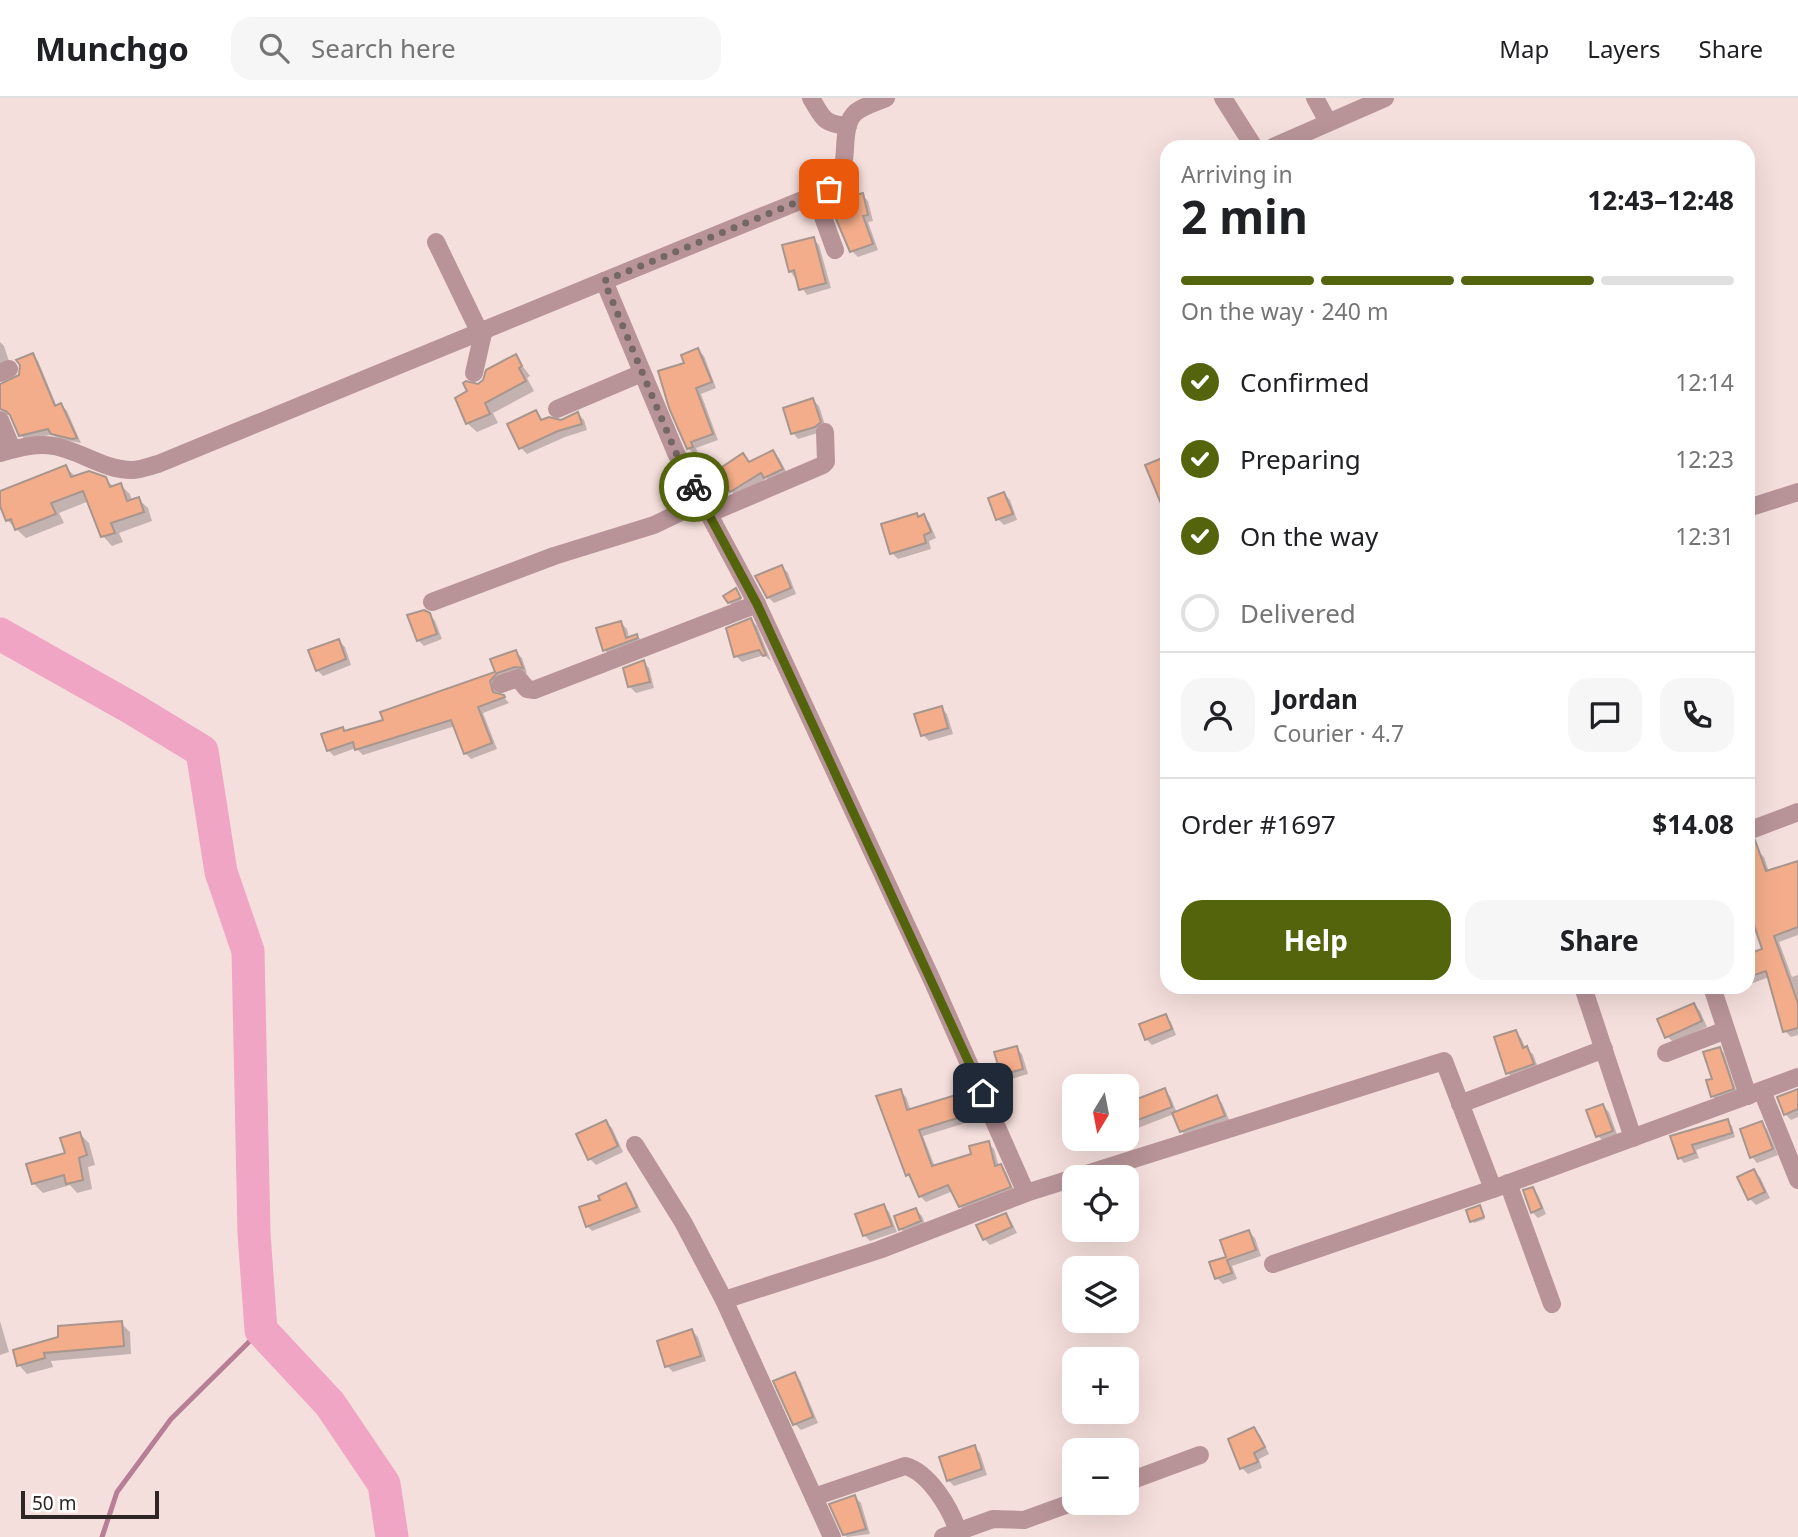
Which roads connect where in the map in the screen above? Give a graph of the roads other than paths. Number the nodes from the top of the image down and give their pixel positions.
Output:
1 (811, 98) edge
2 (886, 98) edge
3 (1223, 98) edge
4 (1315, 98) edge
5 (1385, 98) edge
6 (1328, 122) junction
7 (848, 127) junction
8 (1250, 140) edge
9 (1288, 140) edge
10 (815, 195) junction
11 (436, 242) dead end
12 (835, 250) dead end
13 (604, 281) junction
14 (481, 330) junction
15 (474, 373) dead end
16 (642, 373) junction
17 (557, 409) dead end
18 (0, 420) edge
19 (825, 432) dead end
20 (6, 451) edge
21 (1798, 492) edge
22 (1755, 506) edge
23 (705, 508) junction
24 (432, 601) dead end
25 (757, 604) junction
26 (501, 684) dead end
27 (1798, 812) edge
28 (1755, 828) edge
29 (1585, 994) edge
30 (1714, 994) edge
31 (1726, 1030) junction
32 (1604, 1049) junction
33 (1666, 1053) dead end
34 (1798, 1077) edge
35 (1755, 1093) junction
36 (1460, 1104) junction
37 (1633, 1138) junction
38 (635, 1145) dead end
39 (1798, 1180) edge
40 (1500, 1186) junction
41 (1026, 1193) junction
42 (1273, 1264) dead end
43 (724, 1300) junction
44 (1552, 1304) dead end
45 (1200, 1455) dead end
46 (1139, 1478) edge
47 (814, 1497) junction
48 (1062, 1506) edge
49 (951, 1534) edge
50 (832, 1537) edge

1 - 7 street
2 - 7 street
3 - 8 street
4 - 6 street
5 - 6 street
6 - 9 street
7 - 10 street
10 - 12 street
10 - 13 street
11 - 14 street
13 - 14 street
13 - 16 street
14 - 15 street
14 - 20 street
16 - 17 street
16 - 23 street
18 - 20 street
19 - 23 street
21 - 22 street
23 - 24 street
23 - 25 street
25 - 26 street
25 - 41 street
27 - 28 street
29 - 32 street
30 - 31 street
31 - 33 street
31 - 35 street
32 - 36 street
32 - 37 street
34 - 35 street
35 - 37 street
35 - 39 street
36 - 40 street
36 - 41 street
37 - 40 street
38 - 43 street
40 - 42 street
40 - 44 street
41 - 43 street
43 - 47 street
45 - 46 street
47 - 49 street
47 - 50 street
48 - 49 street

